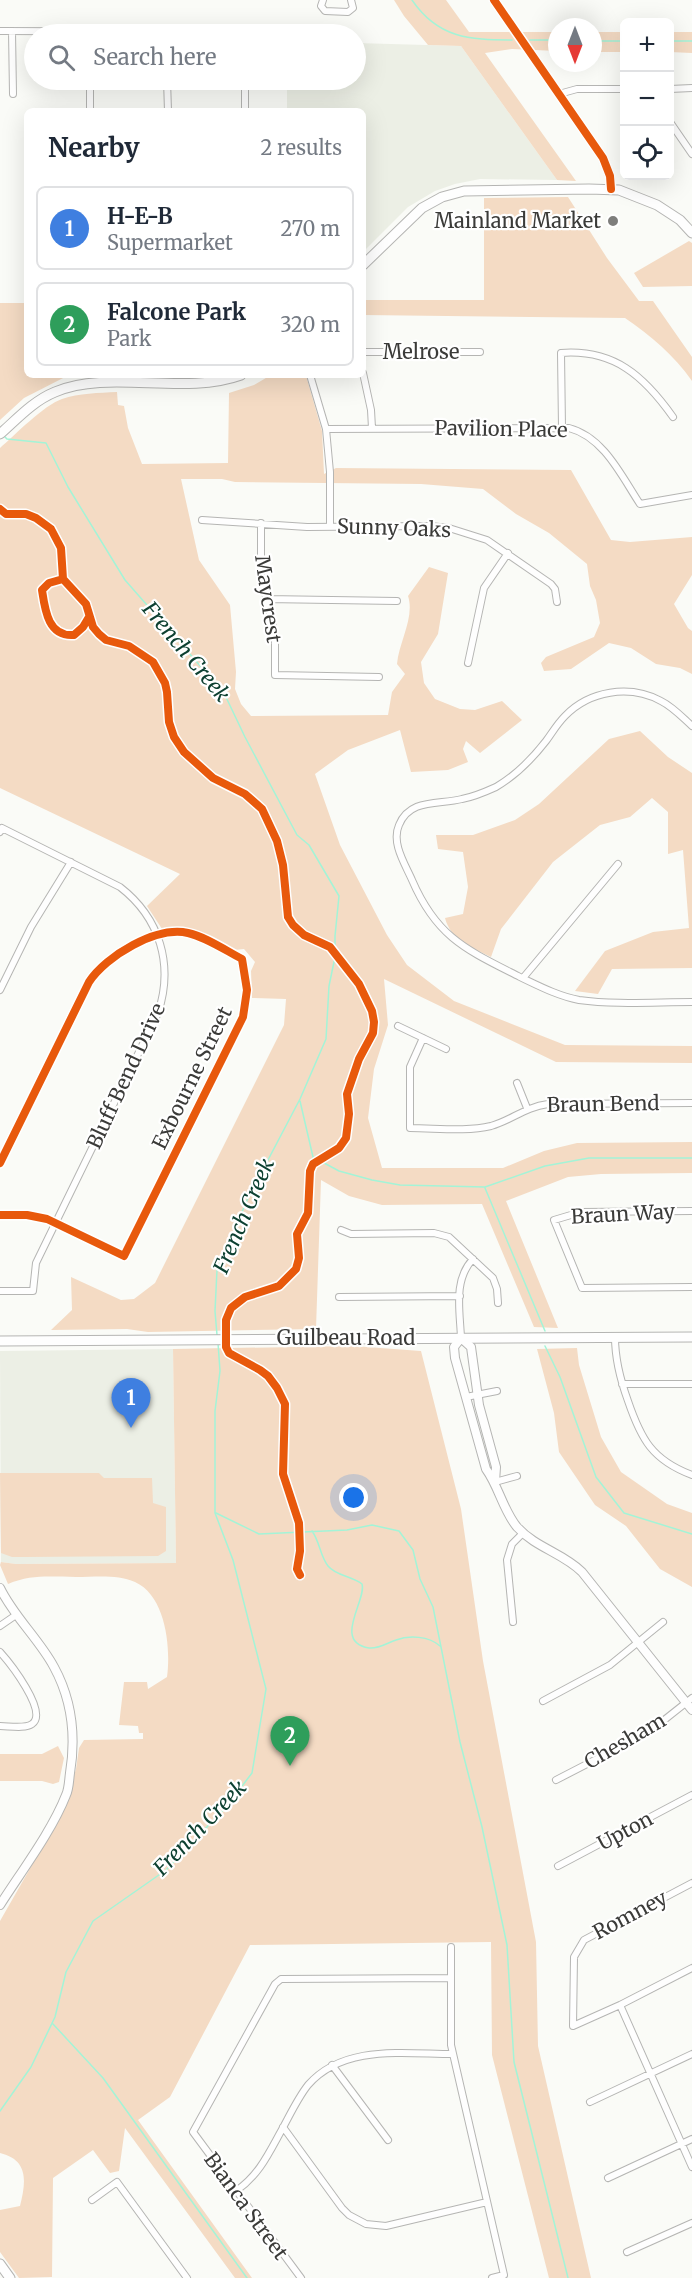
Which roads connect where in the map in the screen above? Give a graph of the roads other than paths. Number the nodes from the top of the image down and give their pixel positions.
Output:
1 (323, 0) edge
2 (351, 0) edge
3 (494, 0) edge
4 (0, 31) edge
5 (12, 31) junction
6 (24, 31) edge
7 (692, 88) edge
8 (620, 89) edge
9 (674, 89) edge
10 (90, 90) edge
11 (168, 90) edge
12 (245, 90) edge
13 (13, 94) dead end
14 (559, 94) junction
15 (90, 108) edge
16 (168, 108) edge
17 (245, 108) edge
18 (672, 126) edge
19 (692, 154) edge
20 (611, 189) junction
21 (691, 231) edge
22 (366, 262) edge
23 (366, 352) edge
24 (480, 352) dead end
25 (229, 378) edge
26 (311, 378) edge
27 (364, 378) edge
28 (168, 379) edge
29 (672, 417) dead end
30 (372, 428) junction
31 (562, 428) junction
32 (326, 429) junction
33 (0, 434) edge
34 (692, 495) edge
35 (202, 520) dead end
36 (261, 523) junction
37 (330, 526) junction
38 (508, 553) junction
39 (266, 599) junction
40 (396, 601) dead end
41 (557, 602) dead end
42 (468, 663) dead end
43 (379, 677) dead end
44 (692, 726) edge
45 (1, 830) edge
46 (71, 862) junction
47 (618, 864) dead end
48 (158, 936) junction
49 (523, 978) junction
50 (0, 990) edge
51 (692, 1002) edge
52 (398, 1026) dead end
53 (423, 1038) junction
54 (446, 1049) dead end
55 (517, 1083) dead end
56 (692, 1103) edge
57 (527, 1108) junction
58 (0, 1163) edge
59 (692, 1211) edge
60 (0, 1215) edge
61 (56, 1222) junction
62 (341, 1230) dead end
63 (473, 1259) junction
64 (692, 1287) edge
65 (0, 1291) edge
66 (460, 1296) junction
67 (339, 1297) dead end
68 (498, 1303) dead end
69 (615, 1337) junction
70 (692, 1337) edge
71 (461, 1338) junction
72 (0, 1341) edge
73 (622, 1384) junction
74 (692, 1384) edge
75 (497, 1391) dead end
76 (477, 1395) junction
77 (466, 1397) junction
78 (692, 1475) edge
79 (518, 1476) dead end
80 (495, 1482) junction
81 (523, 1533) junction
82 (0, 1588) edge
83 (16, 1615) junction
84 (513, 1622) dead end
85 (663, 1622) dead end
86 (0, 1626) edge
87 (638, 1642) junction
88 (0, 1652) edge
89 (543, 1701) dead end
90 (690, 1704) edge
91 (0, 1726) edge
92 (556, 1780) dead end
93 (692, 1795) edge
94 (558, 1866) dead end
95 (692, 1883) edge
96 (0, 1905) edge
97 (451, 1947) dead end
98 (692, 1968) edge
99 (451, 1978) junction
100 (620, 2005) junction
101 (453, 2054) junction
102 (692, 2054) edge
103 (333, 2065) junction
104 (651, 2074) junction
105 (590, 2102) dead end
106 (283, 2127) junction
107 (692, 2139) edge
108 (388, 2140) dead end
109 (682, 2144) junction
110 (692, 2167) edge
111 (608, 2178) dead end
112 (236, 2191) junction
113 (92, 2200) dead end
114 (487, 2202) junction
115 (692, 2223) edge
116 (627, 2252) dead end
117 (0, 2264) edge
118 (297, 2277) edge
119 (10, 2278) edge
120 (187, 2278) edge
121 (492, 2278) edge

1 - 2 street
3 - 14 street
4 - 5 street
5 - 6 street
5 - 13 street
7 - 9 street
8 - 14 street
10 - 15 street
11 - 16 street
12 - 17 street
14 - 20 street
18 - 19 street
20 - 21 main road
20 - 22 main road
23 - 24 street, Melrose
25 - 28 main road
26 - 32 street
27 - 30 street, Melrose
28 - 33 main road
29 - 31 street
30 - 31 street, Pavilion Place
30 - 32 street, Pavilion Place
31 - 34 street, Pavilion Place
32 - 37 street
35 - 36 street, Sunny Oaks
36 - 37 street, Sunny Oaks
36 - 39 street, Maycrest
37 - 38 street, Sunny Oaks
38 - 41 street, Sunny Oaks
38 - 42 street
39 - 40 street
39 - 43 street, Maycrest
44 - 49 street
45 - 46 street, Bluff Bend Drive
46 - 48 street, Bluff Bend Drive
46 - 50 street
47 - 49 street
48 - 58 street
48 - 61 street, Bluff Bend Drive
48 - 61 street, Exbourne Street
49 - 51 street
52 - 53 street
53 - 54 street
53 - 57 street, Braun Bend
55 - 57 street
56 - 57 street, Braun Bend
59 - 64 street, Braun Way
60 - 61 street
61 - 65 street, Bluff Bend Drive
62 - 63 street
63 - 66 street
63 - 68 street
66 - 67 street
66 - 71 street
69 - 70 main road, Guilbeau Road
69 - 71 main road, Guilbeau Road
69 - 73 street
71 - 72 main road, Guilbeau Road
71 - 76 street
71 - 77 street
73 - 74 street
73 - 78 street
75 - 76 street
76 - 77 street
76 - 80 street
77 - 80 street
79 - 80 street
80 - 81 street
81 - 84 street
81 - 87 street
82 - 83 street
83 - 86 street
83 - 96 street
85 - 87 street
87 - 89 street
87 - 90 street
88 - 91 street
90 - 92 street, Chesham
93 - 94 street, Upton
95 - 100 street, Romney
97 - 99 street
98 - 100 street
99 - 101 street
99 - 112 street, Bianca Street
100 - 104 street
101 - 103 street
101 - 114 street
102 - 104 street
103 - 106 street
103 - 108 street
104 - 105 street
104 - 109 street
106 - 112 street
106 - 114 street
107 - 109 street
109 - 110 street
109 - 111 street
112 - 118 street, Bianca Street
113 - 120 street
114 - 121 street
115 - 116 street
117 - 119 main road

